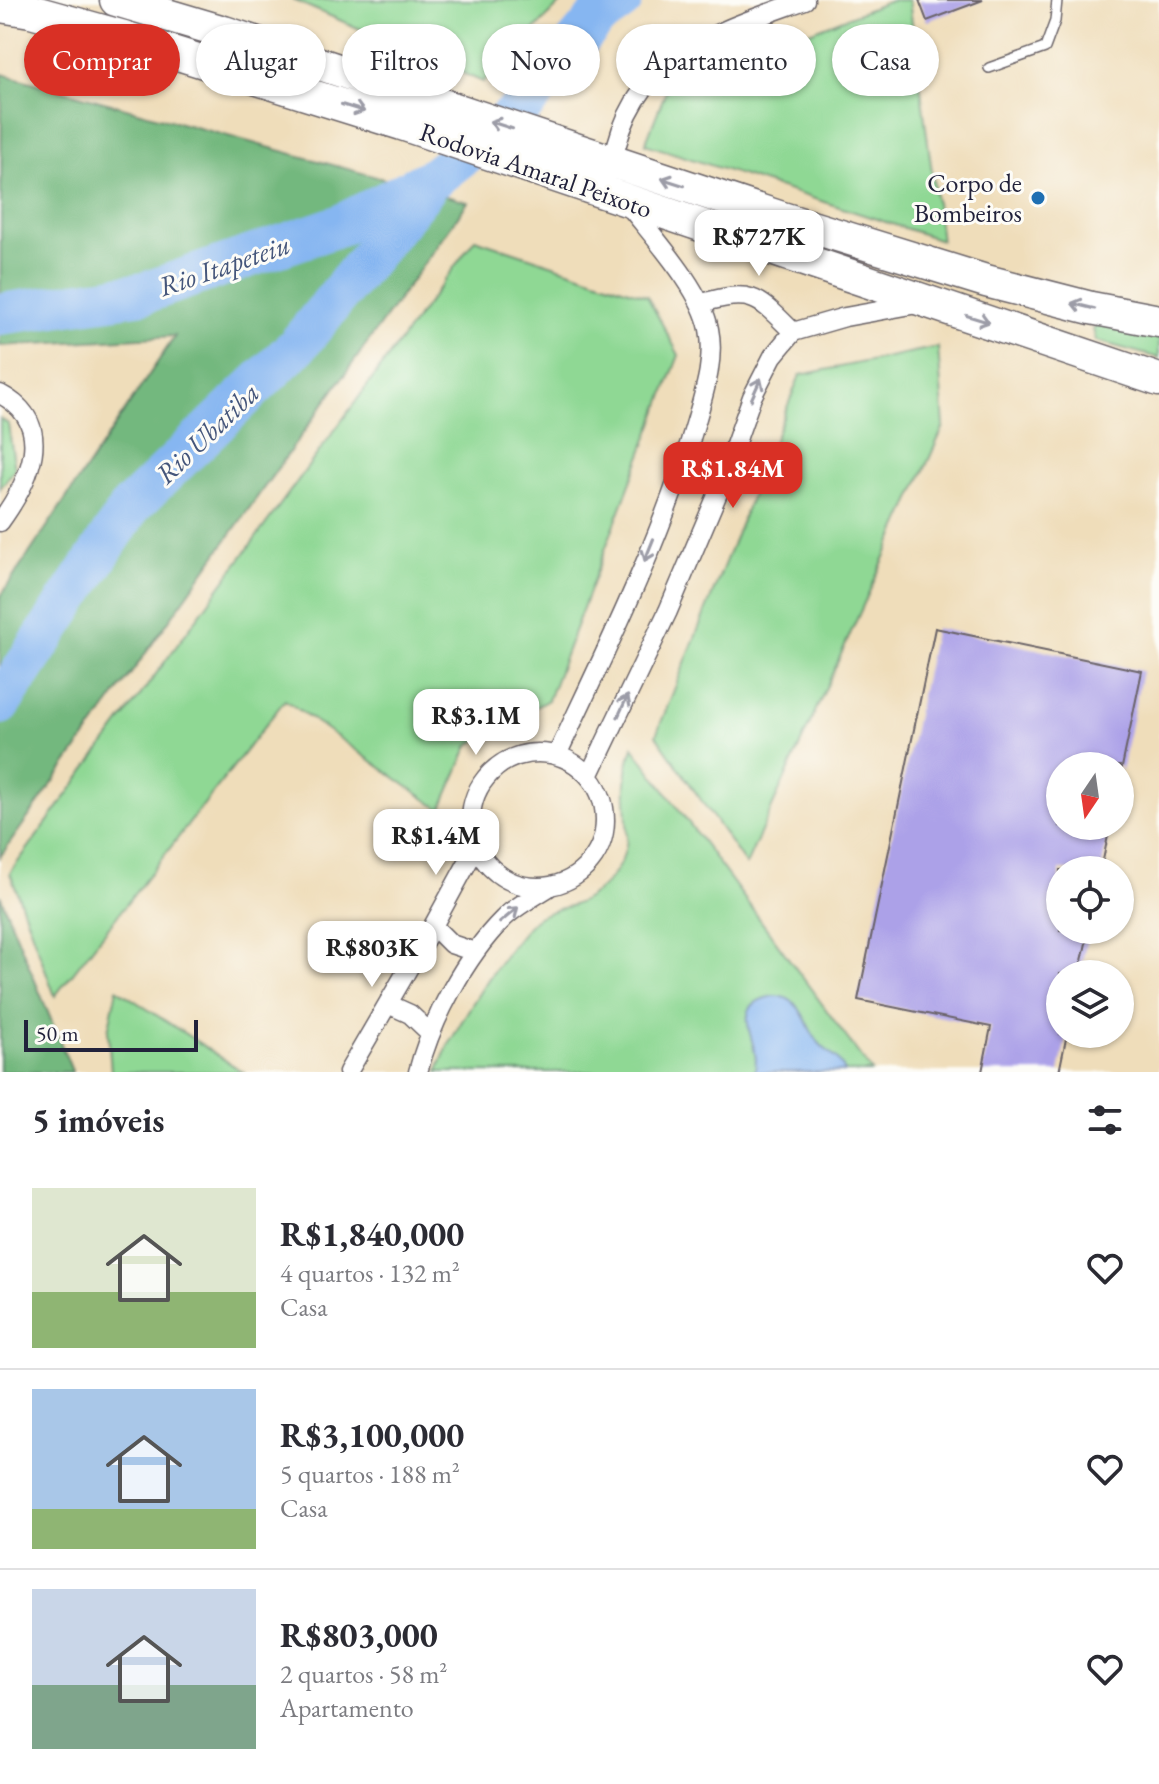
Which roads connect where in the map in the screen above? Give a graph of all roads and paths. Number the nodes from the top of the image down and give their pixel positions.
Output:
1 (116, 0) edge
2 (805, 0) edge
3 (1057, 0) edge
4 (0, 6) edge
5 (989, 68) dead end
6 (406, 109) junction
7 (613, 162) junction
8 (625, 200) junction
9 (702, 303) junction
10 (924, 303) junction
11 (1159, 321) edge
12 (793, 332) junction
13 (1159, 380) edge
14 (0, 394) edge
15 (0, 522) edge
16 (557, 755) junction
17 (589, 776) junction
18 (476, 847) junction
19 (550, 886) junction
20 (433, 926) junction
21 (475, 952) junction
22 (388, 1004) junction
23 (430, 1033) junction
24 (348, 1072) edge
25 (418, 1072) edge

1 - 6 highway, Rodovia Amaral Peixoto
2 - 7 street
3 - 5 lane
4 -> 6 highway, Rodovia Amaral Peixoto
7 -> 6 highway, Rodovia Amaral Peixoto
6 - 8 highway, Rodovia Amaral Peixoto
11 -> 7 highway, Rodovia Amaral Peixoto
8 - 9 street
8 - 10 highway, Rodovia Amaral Peixoto
9 - 12 street
9 -> 16 street
10 - 12 street
10 -> 13 highway, Rodovia Amaral Peixoto
17 -> 12 street
14 - 15 street
16 - 17 street
16 - 18 street
17 - 19 street
18 - 19 street
18 - 20 street
21 -> 19 street
20 - 21 street
20 - 22 street
21 - 23 street
22 - 23 street
22 - 24 street
23 - 25 street

